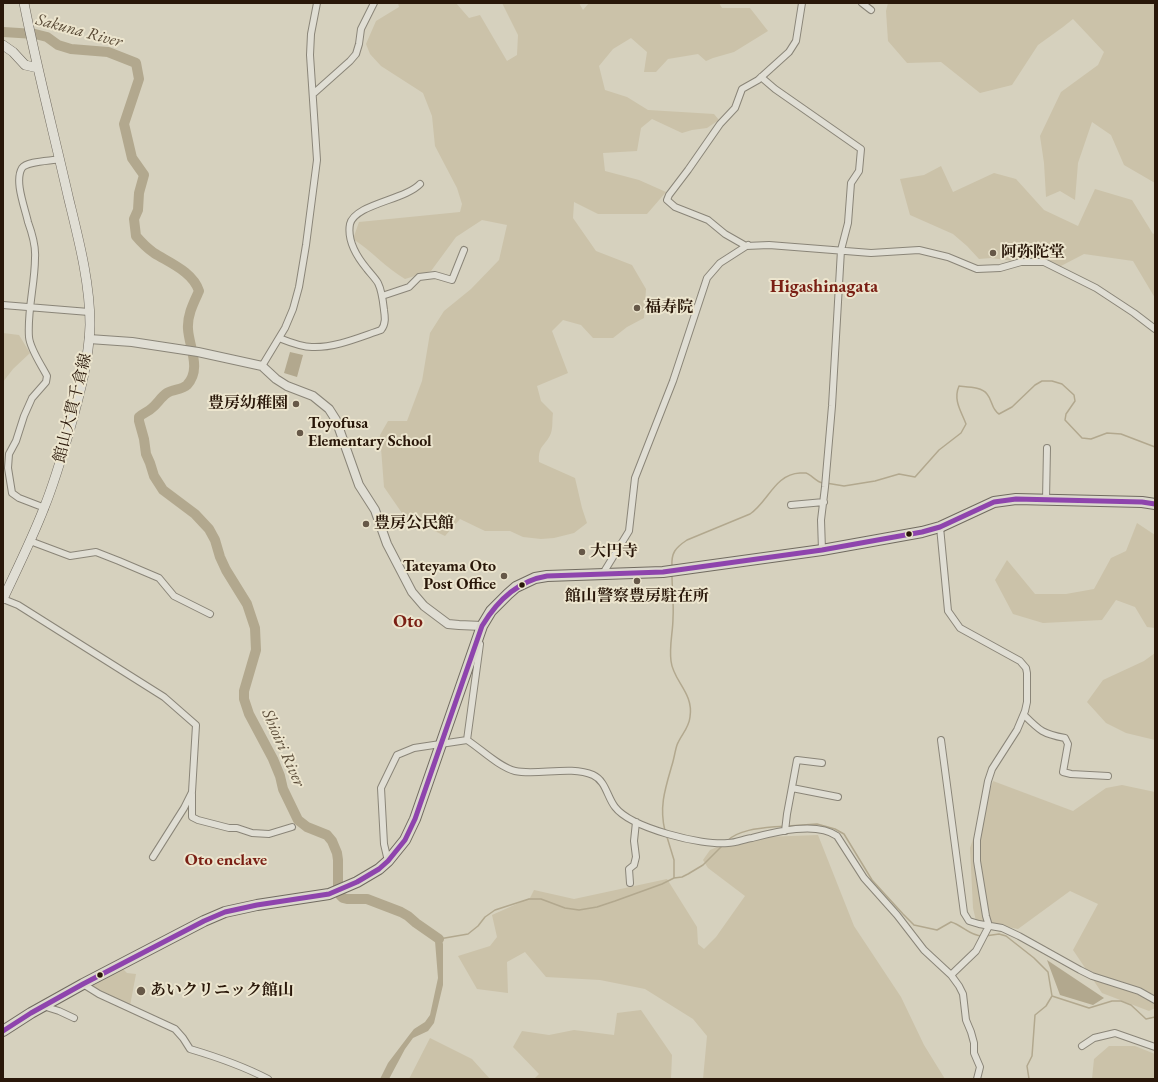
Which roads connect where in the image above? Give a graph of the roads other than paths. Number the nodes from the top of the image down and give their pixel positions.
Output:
1 (24, 3) edge
2 (317, 3) edge
3 (374, 3) edge
4 (802, 3) edge
5 (862, 3) edge
6 (871, 10) dead end
7 (3, 45) edge
8 (38, 68) junction
9 (761, 76) junction
10 (313, 94) junction
11 (60, 160) junction
12 (420, 184) dead end
13 (748, 245) junction
14 (464, 250) dead end
15 (841, 250) junction
16 (382, 296) junction
17 (3, 305) edge
18 (31, 307) junction
19 (89, 312) junction
20 (1155, 329) edge
21 (279, 338) junction
22 (89, 339) junction
23 (262, 366) junction
24 (1047, 448) dead end
25 (1046, 500) junction
26 (824, 502) junction
27 (1155, 504) edge
28 (791, 505) dead end
29 (45, 508) junction
30 (940, 527) junction
31 (30, 541) junction
32 (822, 550) junction
33 (602, 575) junction
34 (3, 599) edge
35 (210, 614) dead end
36 (482, 626) junction
37 (1024, 715) junction
38 (466, 740) junction
39 (941, 740) dead end
40 (442, 743) junction
41 (822, 763) dead end
42 (1108, 776) dead end
43 (792, 788) junction
44 (192, 792) junction
45 (838, 797) dead end
46 (636, 822) junction
47 (786, 827) junction
48 (292, 828) dead end
49 (153, 858) dead end
50 (388, 861) junction
51 (630, 883) dead end
52 (989, 926) junction
53 (951, 975) junction
54 (83, 984) junction
55 (1155, 1000) edge
56 (43, 1006) junction
57 (74, 1018) dead end
58 (3, 1030) edge
59 (1082, 1046) dead end
60 (1155, 1048) edge
61 (268, 1079) edge
62 (977, 1079) edge

1 - 8 main road, 館山大貫千倉線
2 - 10 street
3 - 10 street
4 - 9 street
5 - 6 street
7 - 8 main road
8 - 11 main road, 館山大貫千倉線
9 - 13 street
9 - 15 street
10 - 21 street
11 - 18 street
11 - 19 main road, 館山大貫千倉線
12 - 16 street
13 - 15 street
13 - 33 street
14 - 16 street
15 - 20 street
15 - 26 street
16 - 21 street
17 - 18 street
18 - 19 street
18 - 29 street
19 - 22 main road, 館山大貫千倉線
21 - 23 street
22 - 23 street
22 - 29 main road, 館山大貫千倉線
23 - 36 street
24 - 25 street
25 - 27 main road
25 - 30 main road
26 - 28 street
26 - 32 street
29 - 31 main road, 館山大貫千倉線
30 - 32 main road
30 - 37 street
31 - 34 main road, 館山大貫千倉線
31 - 35 street
32 - 33 main road
33 - 36 main road
34 - 44 street
36 - 38 street
36 - 40 main road
37 - 42 street
37 - 52 street
38 - 40 street
38 - 46 street
39 - 52 street
40 - 50 main road
40 - 50 street
41 - 43 street
43 - 45 street
43 - 47 street
44 - 48 street
44 - 49 street
46 - 47 street
46 - 51 street
47 - 53 street
50 - 54 main road
52 - 53 street
52 - 55 street
53 - 62 street
54 - 56 main road
54 - 61 street
56 - 57 street
56 - 58 main road
59 - 60 street

